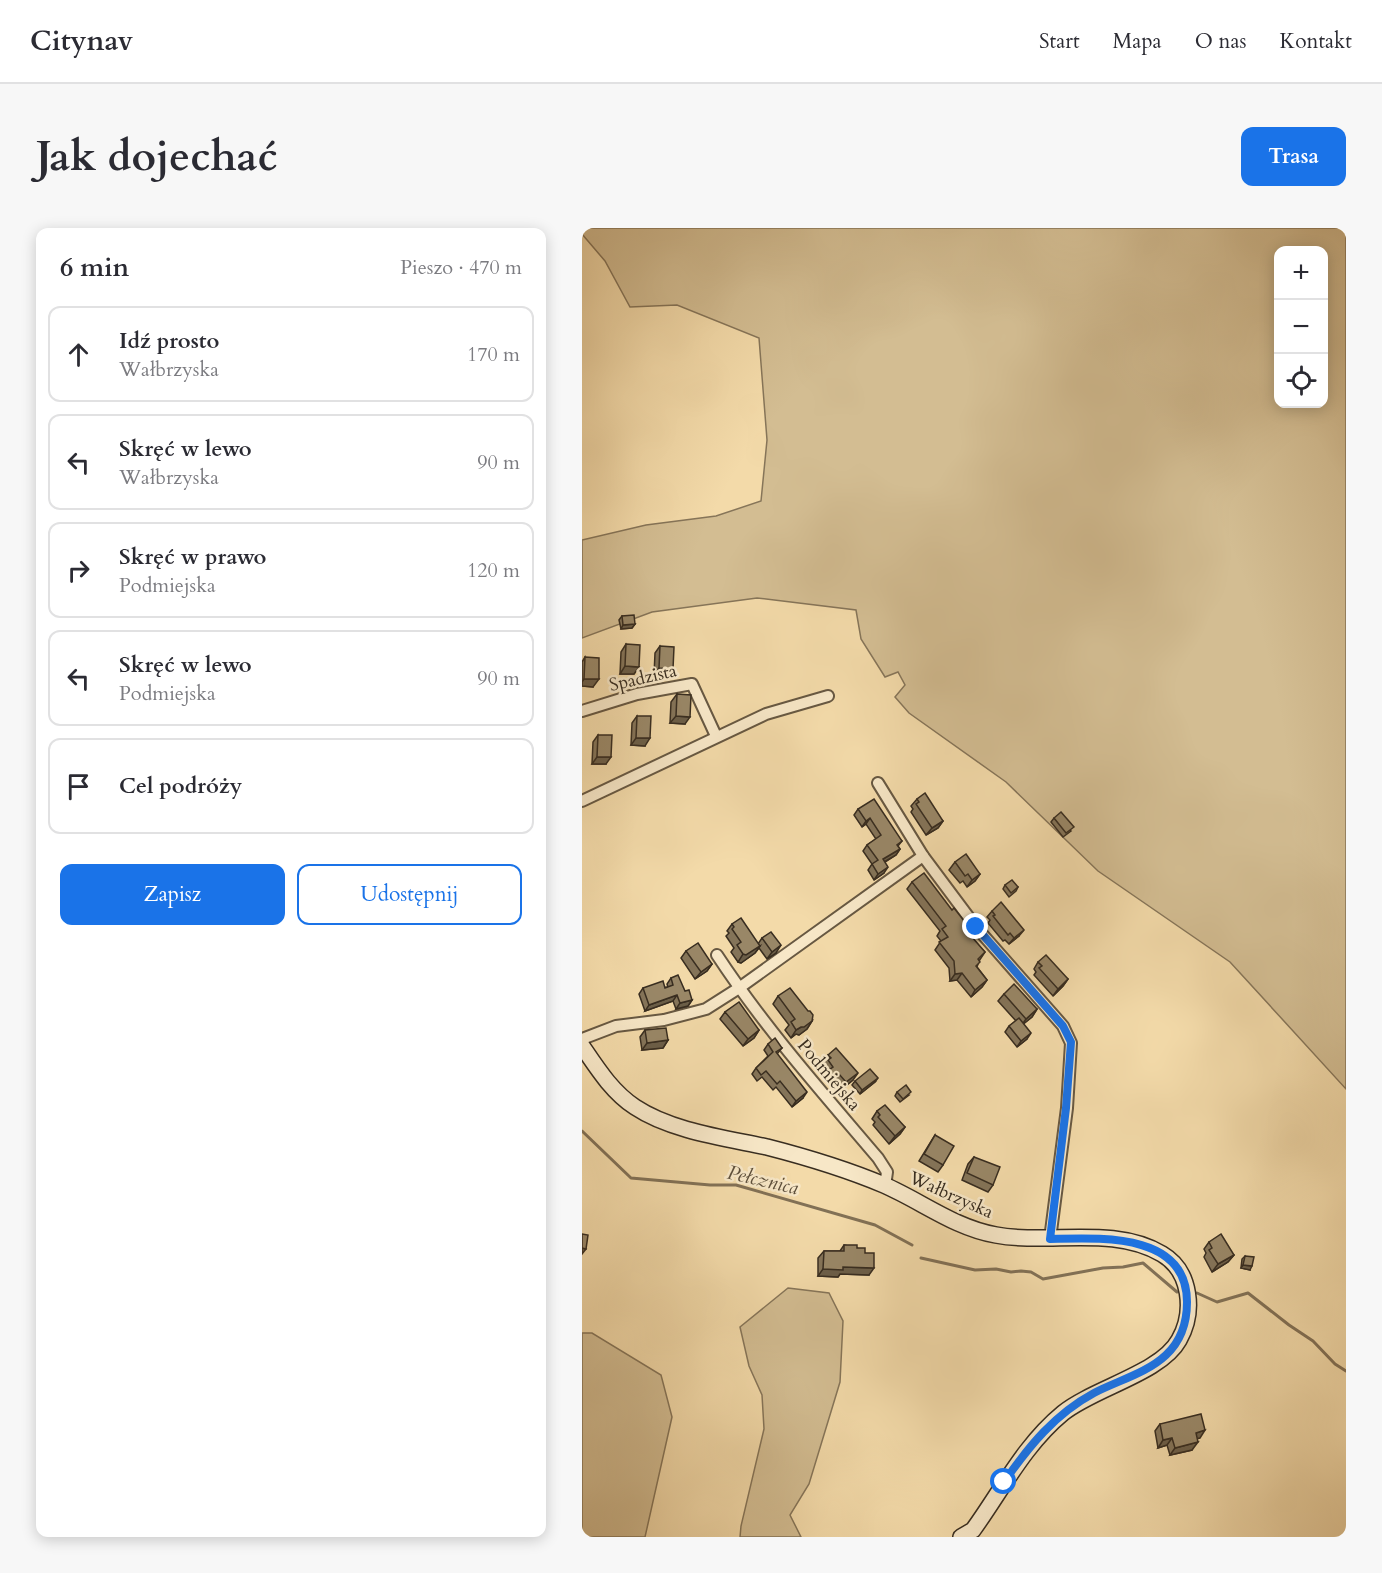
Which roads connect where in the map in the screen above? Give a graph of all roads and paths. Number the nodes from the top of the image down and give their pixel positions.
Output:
1 (828, 696) dead end
2 (582, 711) edge
3 (716, 736) junction
4 (878, 783) dead end
5 (582, 801) edge
6 (923, 856) junction
7 (717, 955) dead end
8 (739, 988) junction
9 (582, 1039) edge
10 (582, 1046) edge
11 (885, 1186) junction
12 (1050, 1239) junction
13 (961, 1537) edge

1 - 3 street
2 - 3 street, Spadzista
3 - 5 street
4 - 6 street
6 - 8 street
6 - 12 street
7 - 8 street, Podmiejska
8 - 9 street
8 - 11 street, Podmiejska
10 - 11 main road, Wałbrzyska
11 - 12 main road, Wałbrzyska
12 - 13 main road, Wałbrzyska

